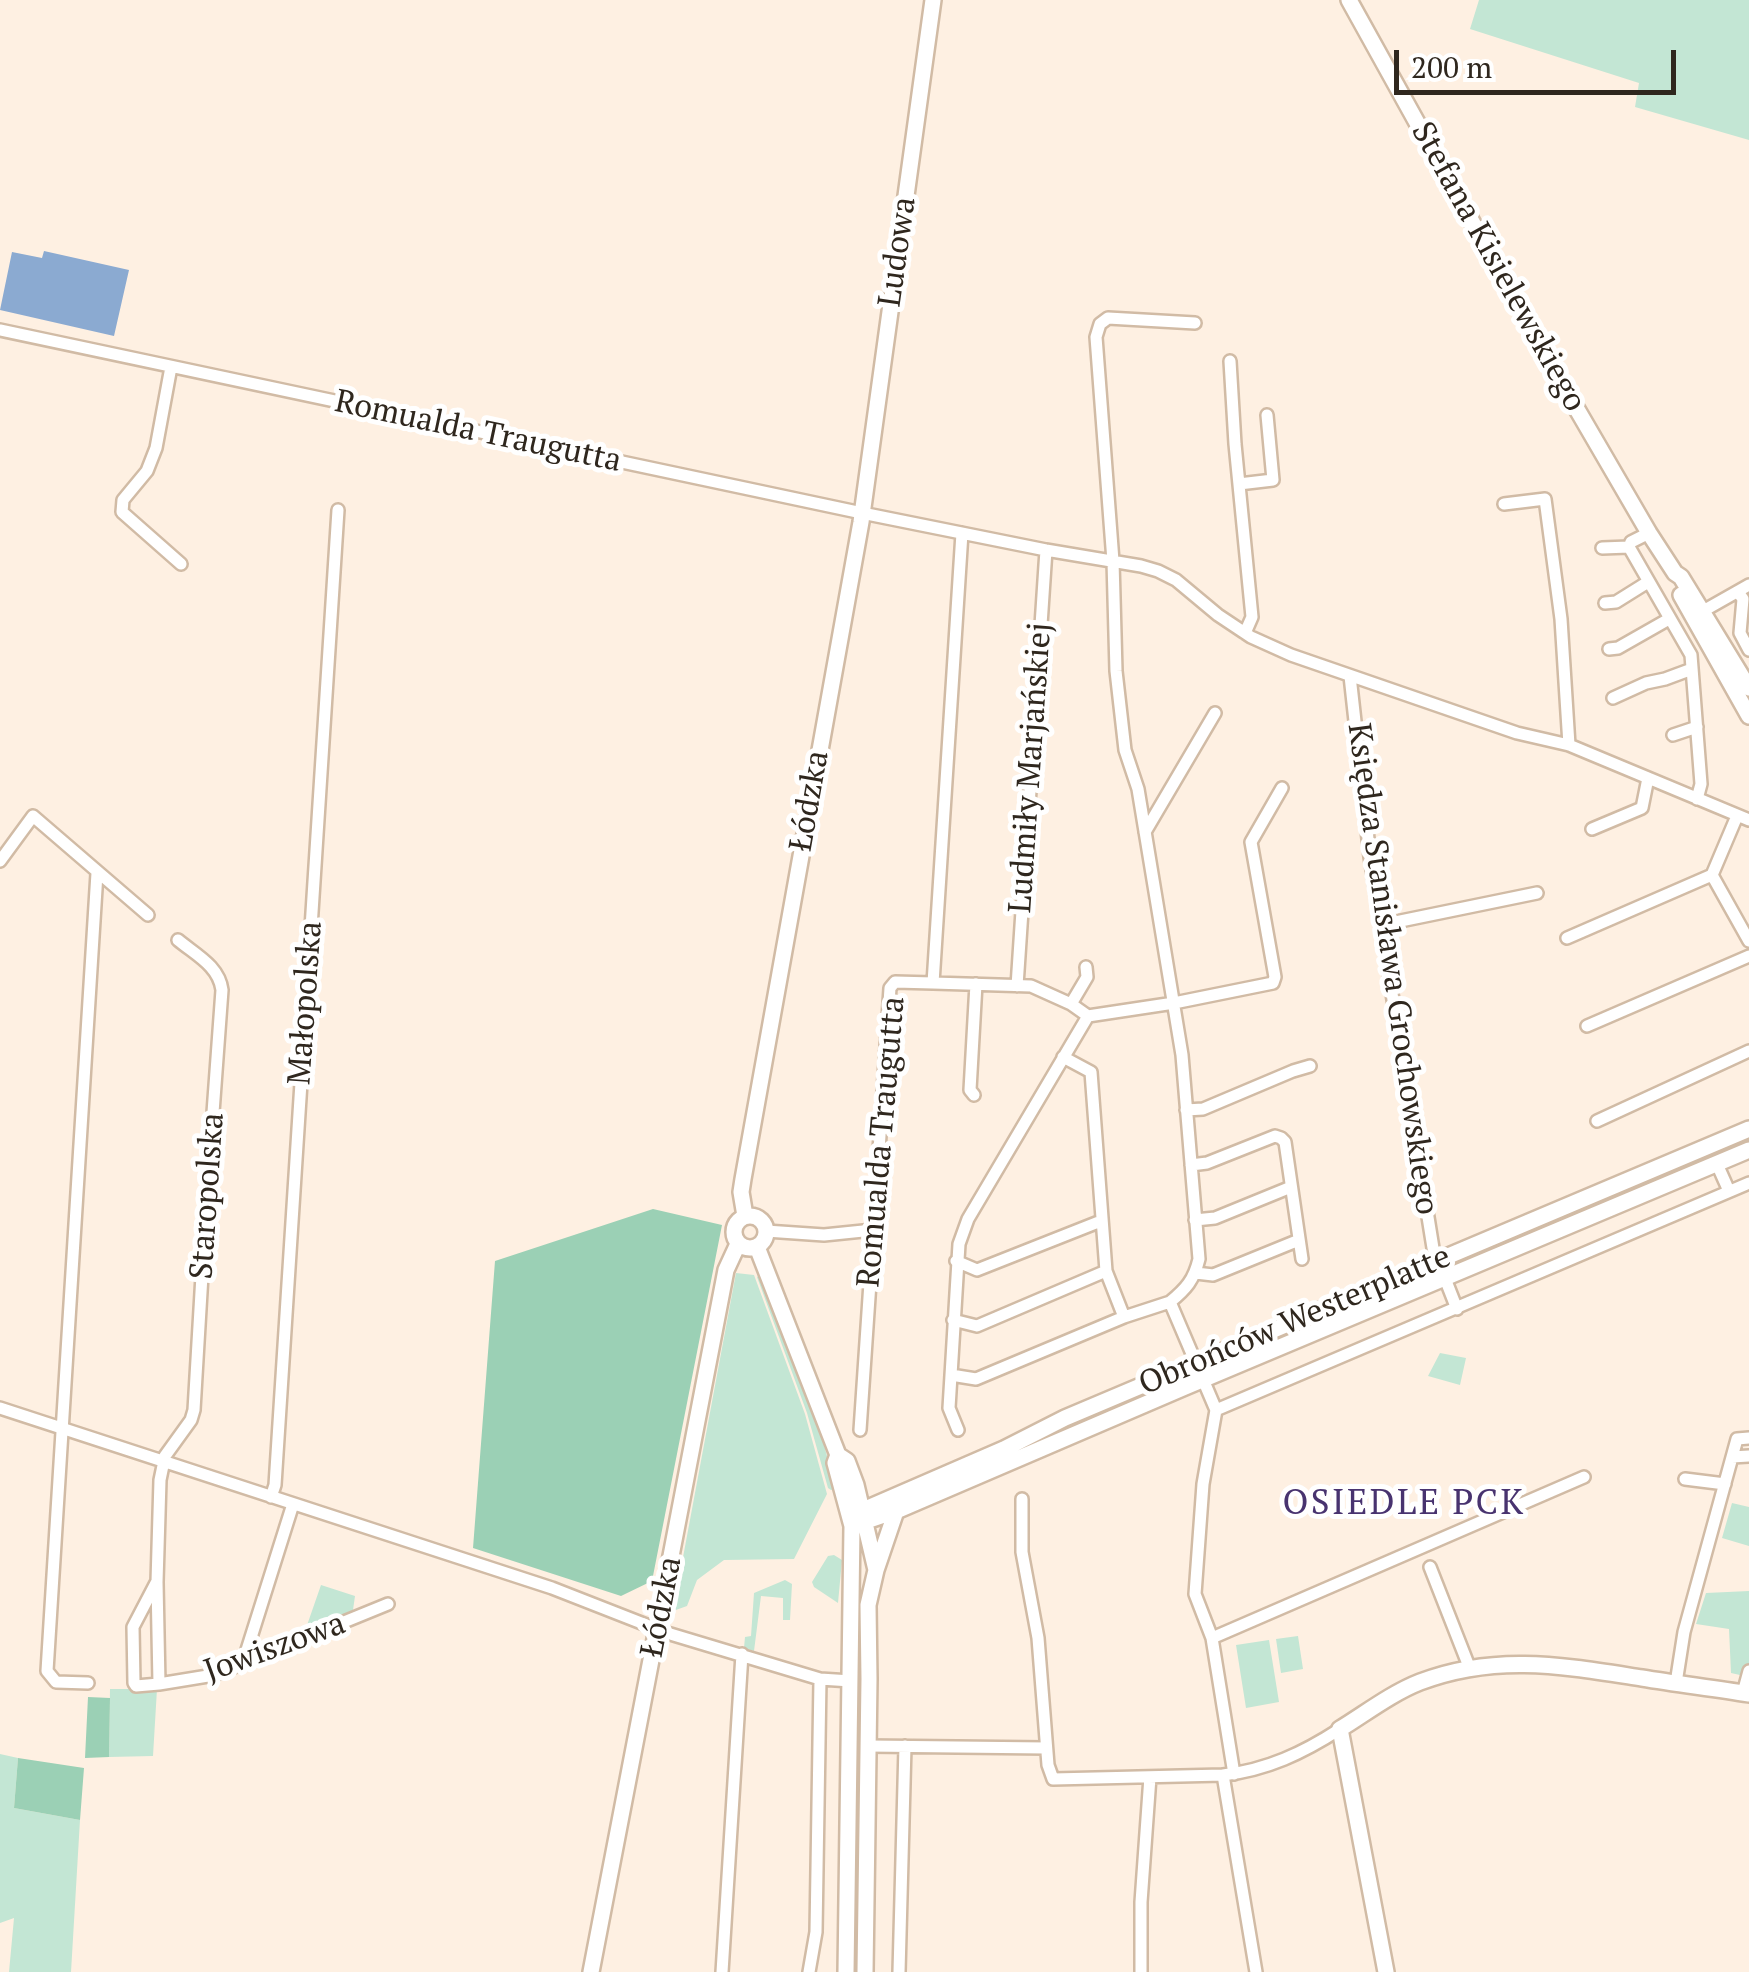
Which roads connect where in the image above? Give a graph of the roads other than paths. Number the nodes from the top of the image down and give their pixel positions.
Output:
1 (933, 0) edge
2 (1348, 0) edge
3 (1194, 323) dead end
4 (0, 330) edge
5 (1230, 362) dead end
6 (171, 367) junction
7 (1267, 416) dead end
8 (1239, 484) junction
9 (1504, 504) dead end
10 (863, 509) junction
11 (338, 510) dead end
12 (962, 533) junction
13 (1648, 533) junction
14 (1629, 547) junction
15 (1602, 548) dead end
16 (1046, 550) junction
17 (1113, 562) junction
18 (180, 564) dead end
19 (1648, 582) junction
20 (1743, 588) edge
21 (1605, 603) dead end
22 (1698, 614) junction
23 (1668, 618) junction
24 (1245, 633) junction
25 (1609, 649) dead end
26 (1749, 650) edge
27 (1692, 670) junction
28 (1350, 676) junction
29 (1749, 688) edge
30 (1613, 698) dead end
31 (1215, 713) dead end
32 (1749, 716) edge
33 (1697, 727) junction
34 (1673, 735) dead end
35 (1569, 745) junction
36 (1648, 778) junction
37 (1282, 788) dead end
38 (1697, 799) junction
39 (1743, 818) edge
40 (1592, 830) dead end
41 (1145, 832) junction
42 (0, 861) edge
43 (97, 874) junction
44 (1712, 875) junction
45 (1536, 892) dead end
46 (148, 916) dead end
47 (1380, 925) junction
48 (1567, 938) dead end
49 (178, 940) dead end
50 (1749, 941) edge
51 (1749, 956) edge
52 (1086, 968) dead end
53 (933, 983) junction
54 (976, 984) junction
55 (1017, 986) junction
56 (1174, 1003) junction
57 (1070, 1004) junction
58 (1088, 1016) junction
59 (1587, 1026) dead end
60 (1749, 1051) edge
61 (1063, 1057) junction
62 (1310, 1066) dead end
63 (974, 1095) dead end
64 (1186, 1110) junction
65 (1597, 1121) dead end
66 (1749, 1129) edge
67 (1749, 1150) edge
68 (1717, 1164) junction
69 (1191, 1165) junction
70 (1749, 1183) edge
71 (1291, 1188) junction
72 (1729, 1191) junction
73 (745, 1216) junction
74 (1196, 1220) junction
75 (1102, 1221) junction
76 (873, 1230) junction
77 (766, 1231) junction
78 (1299, 1240) junction
79 (738, 1244) junction
80 (757, 1247) junction
81 (1302, 1258) dead end
82 (956, 1261) junction
83 (1437, 1262) junction
84 (1106, 1271) junction
85 (1196, 1274) junction
86 (1444, 1278) junction
87 (1170, 1302) junction
88 (1456, 1309) junction
89 (1124, 1317) junction
90 (953, 1320) junction
91 (1196, 1363) junction
92 (950, 1375) junction
93 (1203, 1379) junction
94 (0, 1408) edge
95 (1216, 1410) junction
96 (61, 1426) junction
97 (860, 1430) dead end
98 (958, 1430) dead end
99 (1749, 1438) edge
100 (1749, 1456) edge
101 (1732, 1457) junction
102 (162, 1462) junction
103 (1584, 1477) dead end
104 (1685, 1479) dead end
105 (1725, 1484) junction
106 (271, 1497) junction
107 (1022, 1498) dead end
108 (294, 1504) junction
109 (896, 1511) junction
110 (859, 1520) junction
111 (1430, 1567) dead end
112 (876, 1570) junction
113 (157, 1582) junction
114 (388, 1604) dead end
115 (658, 1629) junction
116 (1212, 1638) junction
117 (742, 1654) junction
118 (250, 1662) junction
119 (1470, 1669) junction
120 (1749, 1672) edge
121 (820, 1678) junction
122 (850, 1682) junction
123 (88, 1683) dead end
124 (160, 1684) junction
125 (1676, 1684) junction
126 (1746, 1694) edge
127 (1340, 1729) junction
128 (868, 1746) junction
129 (906, 1746) junction
130 (1046, 1748) junction
131 (1228, 1775) junction
132 (1150, 1778) junction
133 (591, 1972) edge
134 (722, 1972) edge
135 (809, 1972) edge
136 (846, 1972) edge
137 (865, 1972) edge
138 (899, 1972) edge
139 (1142, 1972) edge
140 (1256, 1972) edge
141 (1386, 1972) edge

1 - 10 main road, Ludowa
2 - 13 main road, Stefana Kisielewskiego
3 - 17 street
4 - 6 street, Romualda Traugutta
5 - 8 street
6 - 10 street, Romualda Traugutta
6 - 18 street
7 - 8 street
8 - 24 street
9 - 35 street
10 - 12 street, Romualda Traugutta
10 - 73 main road, Łódzka
11 - 106 street, Małopolska
12 - 16 street, Romualda Traugutta
12 - 53 street, Romualda Traugutta
13 - 14 street
13 - 22 main road, Stefana Kisielewskiego
14 - 15 street
14 - 19 street
16 - 17 street, Romualda Traugutta
16 - 55 street, Ludmiły Marjańskiej
17 - 24 street, Romualda Traugutta
17 - 41 street
19 - 21 street
19 - 23 street
20 - 22 street
20 - 26 street
22 - 29 main road, Stefana Kisielewskiego
22 - 32 main road, Stefana Kisielewskiego
23 - 25 street
23 - 27 street
24 - 28 street, Romualda Traugutta
27 - 30 street
27 - 33 street
28 - 35 street, Romualda Traugutta
28 - 47 street, Księdza Stanisława Grochowskiego
31 - 41 street
33 - 34 street
33 - 38 street
35 - 36 street, Romualda Traugutta
36 - 38 street, Romualda Traugutta
36 - 40 street
37 - 56 street
38 - 39 street, Romualda Traugutta
39 - 44 street
41 - 56 street
42 - 43 street
43 - 46 street
43 - 96 street
44 - 48 street
44 - 50 street
45 - 47 street
47 - 83 street, Księdza Stanisława Grochowskiego
49 - 102 street, Staropolska
51 - 59 street
52 - 57 street
53 - 54 street
53 - 76 street, Romualda Traugutta
54 - 55 street
54 - 63 street
55 - 57 street
56 - 58 street
56 - 64 street
57 - 58 street
58 - 61 street
60 - 65 street
61 - 75 street
61 - 82 street
62 - 64 street
64 - 69 street
66 - 83 main road, Obrońców Westerplatte
67 - 68 main road, Obrońców Westerplatte
68 - 72 street
68 - 86 main road, Obrońców Westerplatte
69 - 71 street
69 - 74 street
70 - 72 street
71 - 74 street
71 - 78 street
72 - 88 street
73 - 77 main road
73 - 79 main road
74 - 85 street
75 - 82 street
75 - 84 street
76 - 77 street
76 - 97 street, Romualda Traugutta
77 - 80 main road
78 - 81 street
78 - 85 street
79 - 80 main road
79 - 115 main road, Łódzka
80 - 110 main road
82 - 90 street
83 - 86 street, Księdza Stanisława Grochowskiego
83 - 91 main road, Obrońców Westerplatte
84 - 89 street
84 - 90 street
85 - 87 street
86 - 88 street, Księdza Stanisława Grochowskiego
86 - 93 main road, Obrońców Westerplatte
87 - 89 street
87 - 91 street
88 - 95 street
89 - 92 street
90 - 92 street
91 - 93 street
91 - 110 main road, Obrońców Westerplatte
92 - 98 street
93 - 95 street
93 - 109 main road, Obrońców Westerplatte
94 - 96 street
95 - 116 street, Obrońców Westerplatte
96 - 102 street
96 - 123 street
99 - 101 street
100 - 101 street
101 - 105 street
102 - 106 street
102 - 113 street
103 - 116 street
104 - 105 street
105 - 125 street
106 - 108 street
107 - 130 street
108 - 115 street
108 - 118 street
109 - 110 main road, Obrońców Westerplatte
109 - 112 main road
110 - 112 main road
110 - 122 main road
111 - 119 street
112 - 128 main road
113 - 124 street
113 - 124 street
114 - 118 street, Jowiszowa
115 - 117 street
115 - 133 main road, Łódzka
116 - 131 street, Obrońców Westerplatte
117 - 121 street
117 - 134 street
118 - 124 street, Jowiszowa
119 - 125 main road
119 - 127 main road
120 - 126 street
121 - 122 street
121 - 135 street
122 - 136 main road
125 - 126 main road
127 - 131 street
127 - 141 main road
128 - 129 street
128 - 137 main road
129 - 130 street
129 - 138 street
130 - 132 street
131 - 132 street
131 - 140 street, Obrońców Westerplatte
132 - 139 street

